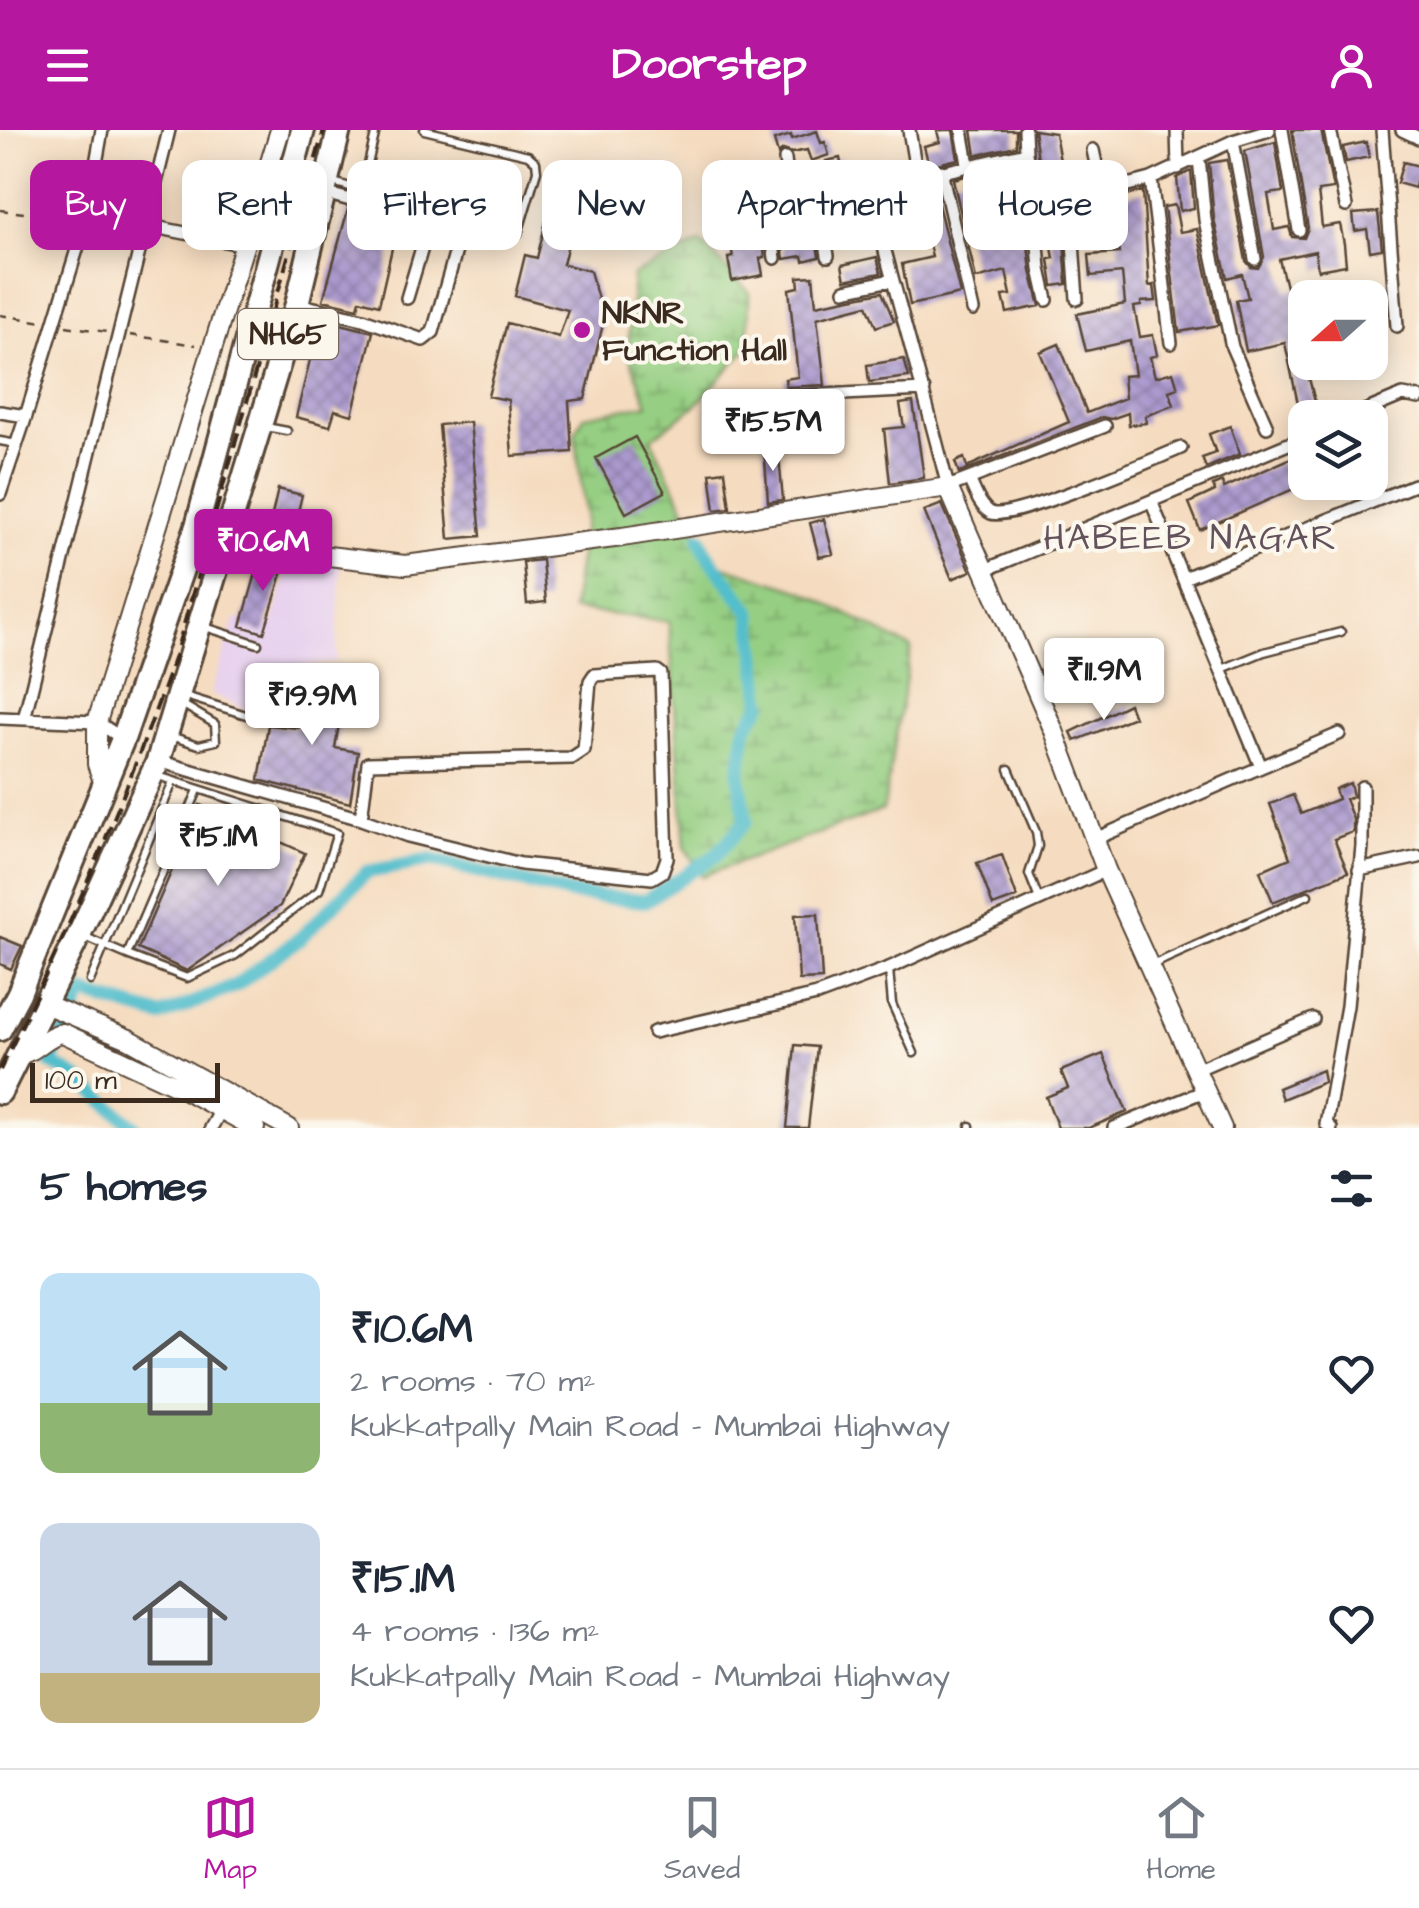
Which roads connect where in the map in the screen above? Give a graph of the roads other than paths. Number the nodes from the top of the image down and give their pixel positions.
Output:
1 (102, 130) edge
2 (169, 130) edge
3 (280, 130) edge
4 (304, 130) edge
5 (338, 130) edge
6 (376, 130) edge
7 (424, 130) edge
8 (909, 130) edge
9 (962, 130) edge
10 (1025, 130) edge
11 (1177, 130) edge
12 (1269, 130) edge
13 (1282, 130) edge
14 (1330, 130) edge
15 (1382, 130) edge
16 (1402, 130) edge
17 (1419, 138) edge
18 (1233, 141) junction
19 (1092, 150) dead end
20 (1026, 153) junction
21 (1198, 158) junction
22 (162, 160) edge
23 (271, 160) edge
24 (369, 160) edge
25 (914, 160) edge
26 (967, 160) edge
27 (989, 160) edge
28 (1027, 160) edge
29 (1094, 160) edge
30 (1178, 168) junction
31 (1151, 179) junction
32 (943, 180) edge
33 (327, 181) edge
34 (1128, 185) edge
35 (327, 186) edge
36 (1346, 206) dead end
37 (522, 221) edge
38 (1299, 230) dead end
39 (140, 250) edge
40 (242, 250) edge
41 (310, 250) edge
42 (456, 250) edge
43 (774, 250) edge
44 (827, 250) edge
45 (884, 250) edge
46 (1038, 250) edge
47 (1074, 250) edge
48 (828, 256) dead end
49 (775, 258) dead end
50 (1255, 258) dead end
51 (891, 280) junction
52 (845, 290) dead end
53 (407, 298) dead end
54 (1078, 299) dead end
55 (1047, 300) dead end
56 (973, 310) dead end
57 (252, 314) junction
58 (294, 314) junction
59 (1397, 326) dead end
60 (1171, 343) dead end
61 (924, 390) junction
62 (782, 398) dead end
63 (1419, 398) edge
64 (1388, 401) edge
65 (0, 412) edge
66 (26, 416) junction
67 (260, 426) junction
68 (1104, 426) dead end
69 (1267, 426) dead end
70 (287, 431) dead end
71 (0, 442) edge
72 (17, 444) junction
73 (1288, 444) edge
74 (1182, 448) dead end
75 (970, 481) junction
76 (948, 486) junction
77 (1419, 487) edge
78 (0, 494) edge
79 (1151, 501) junction
80 (226, 536) junction
81 (986, 570) junction
82 (1184, 578) junction
83 (200, 626) junction
84 (1340, 632) dead end
85 (258, 644) dead end
86 (1222, 669) junction
87 (180, 699) junction
88 (290, 712) dead end
89 (0, 718) edge
90 (24, 719) junction
91 (97, 722) junction
92 (1339, 734) dead end
93 (168, 735) junction
94 (123, 739) junction
95 (1262, 767) junction
96 (1009, 768) dead end
97 (161, 773) junction
98 (104, 784) junction
99 (1362, 787) dead end
100 (198, 790) junction
101 (360, 818) junction
102 (1095, 839) junction
103 (1419, 857) edge
104 (1106, 870) junction
105 (1360, 870) junction
106 (1308, 895) dead end
107 (1040, 900) junction
108 (79, 935) junction
109 (104, 945) junction
110 (127, 955) junction
111 (1151, 965) junction
112 (888, 968) junction
113 (90, 981) dead end
114 (54, 1008) junction
115 (1312, 1020) dead end
116 (2, 1022) edge
117 (654, 1032) dead end
118 (132, 1040) junction
119 (914, 1053) dead end
120 (20, 1054) junction
121 (124, 1062) junction
122 (1198, 1069) junction
123 (1207, 1090) junction
124 (0, 1092) edge
125 (222, 1108) junction
126 (1116, 1127) edge
127 (211, 1128) edge
128 (256, 1128) edge
129 (289, 1128) edge
130 (1222, 1128) edge
131 (1330, 1128) edge

1 - 66 street
2 - 22 street
3 - 23 street
4 - 57 highway, NH65
5 - 33 highway, NH65
6 - 24 lane
7 - 37 lane
8 - 25 street
9 - 26 street
10 - 20 street
11 - 30 street
12 - 18 street
13 - 38 street
14 - 36 street
15 - 59 street
16 - 17 street
18 - 21 street
18 - 50 street
19 - 29 street
20 - 27 street
20 - 28 street
21 - 30 street
21 - 69 street
30 - 31 street
31 - 34 street
31 - 60 street
32 - 56 street
35 - 53 street
39 - 90 street
40 - 91 street
41 - 58 highway, NH65
42 - 58 street
43 - 49 street
44 - 48 street
45 - 51 street
46 - 55 street
47 - 54 street
51 - 52 street
51 - 61 street
57 - 58 highway
57 - 94 highway, NH65
58 - 67 highway, NH65
61 - 62 street
61 - 76 street
63 - 64 street
65 - 66 street
66 - 72 street
67 - 70 lane
67 - 80 highway, NH65
68 - 75 street
71 - 72 lane
72 - 78 street
73 - 79 street
74 - 75 street
75 - 76 street
76 - 80 street
76 - 81 street
77 - 82 street
79 - 81 street
79 - 82 street
80 - 83 highway, NH65
81 - 102 street
82 - 86 street
83 - 85 lane
83 - 87 highway, NH65
84 - 86 lane
86 - 95 street
87 - 88 lane
87 - 93 highway, NH65
87 - 93 lane
89 - 90 street
90 - 91 street
91 - 94 street
91 - 98 street
92 - 95 street
93 - 97 highway, NH65
94 - 98 highway, NH65
95 - 102 street
96 - 107 lane
97 - 100 lane
97 - 101 street
97 - 108 highway, NH65
97 - 109 lane
98 - 116 highway, NH65
99 - 105 street
100 - 110 lane
100 - 110 lane
101 - 101 street
102 - 104 street
103 - 105 street
104 - 107 street
104 - 111 street
105 - 131 street
106 - 111 lane
107 - 112 street
108 - 109 lane
108 - 114 highway, NH65
109 - 110 lane
109 - 113 lane
111 - 122 street
112 - 117 street
112 - 119 lane
114 - 118 street
114 - 120 highway
115 - 122 street
118 - 121 street
118 - 129 street
120 - 121 street
120 - 124 highway
121 - 125 street
122 - 123 street
123 - 126 street
123 - 130 street
125 - 127 street
125 - 128 street

